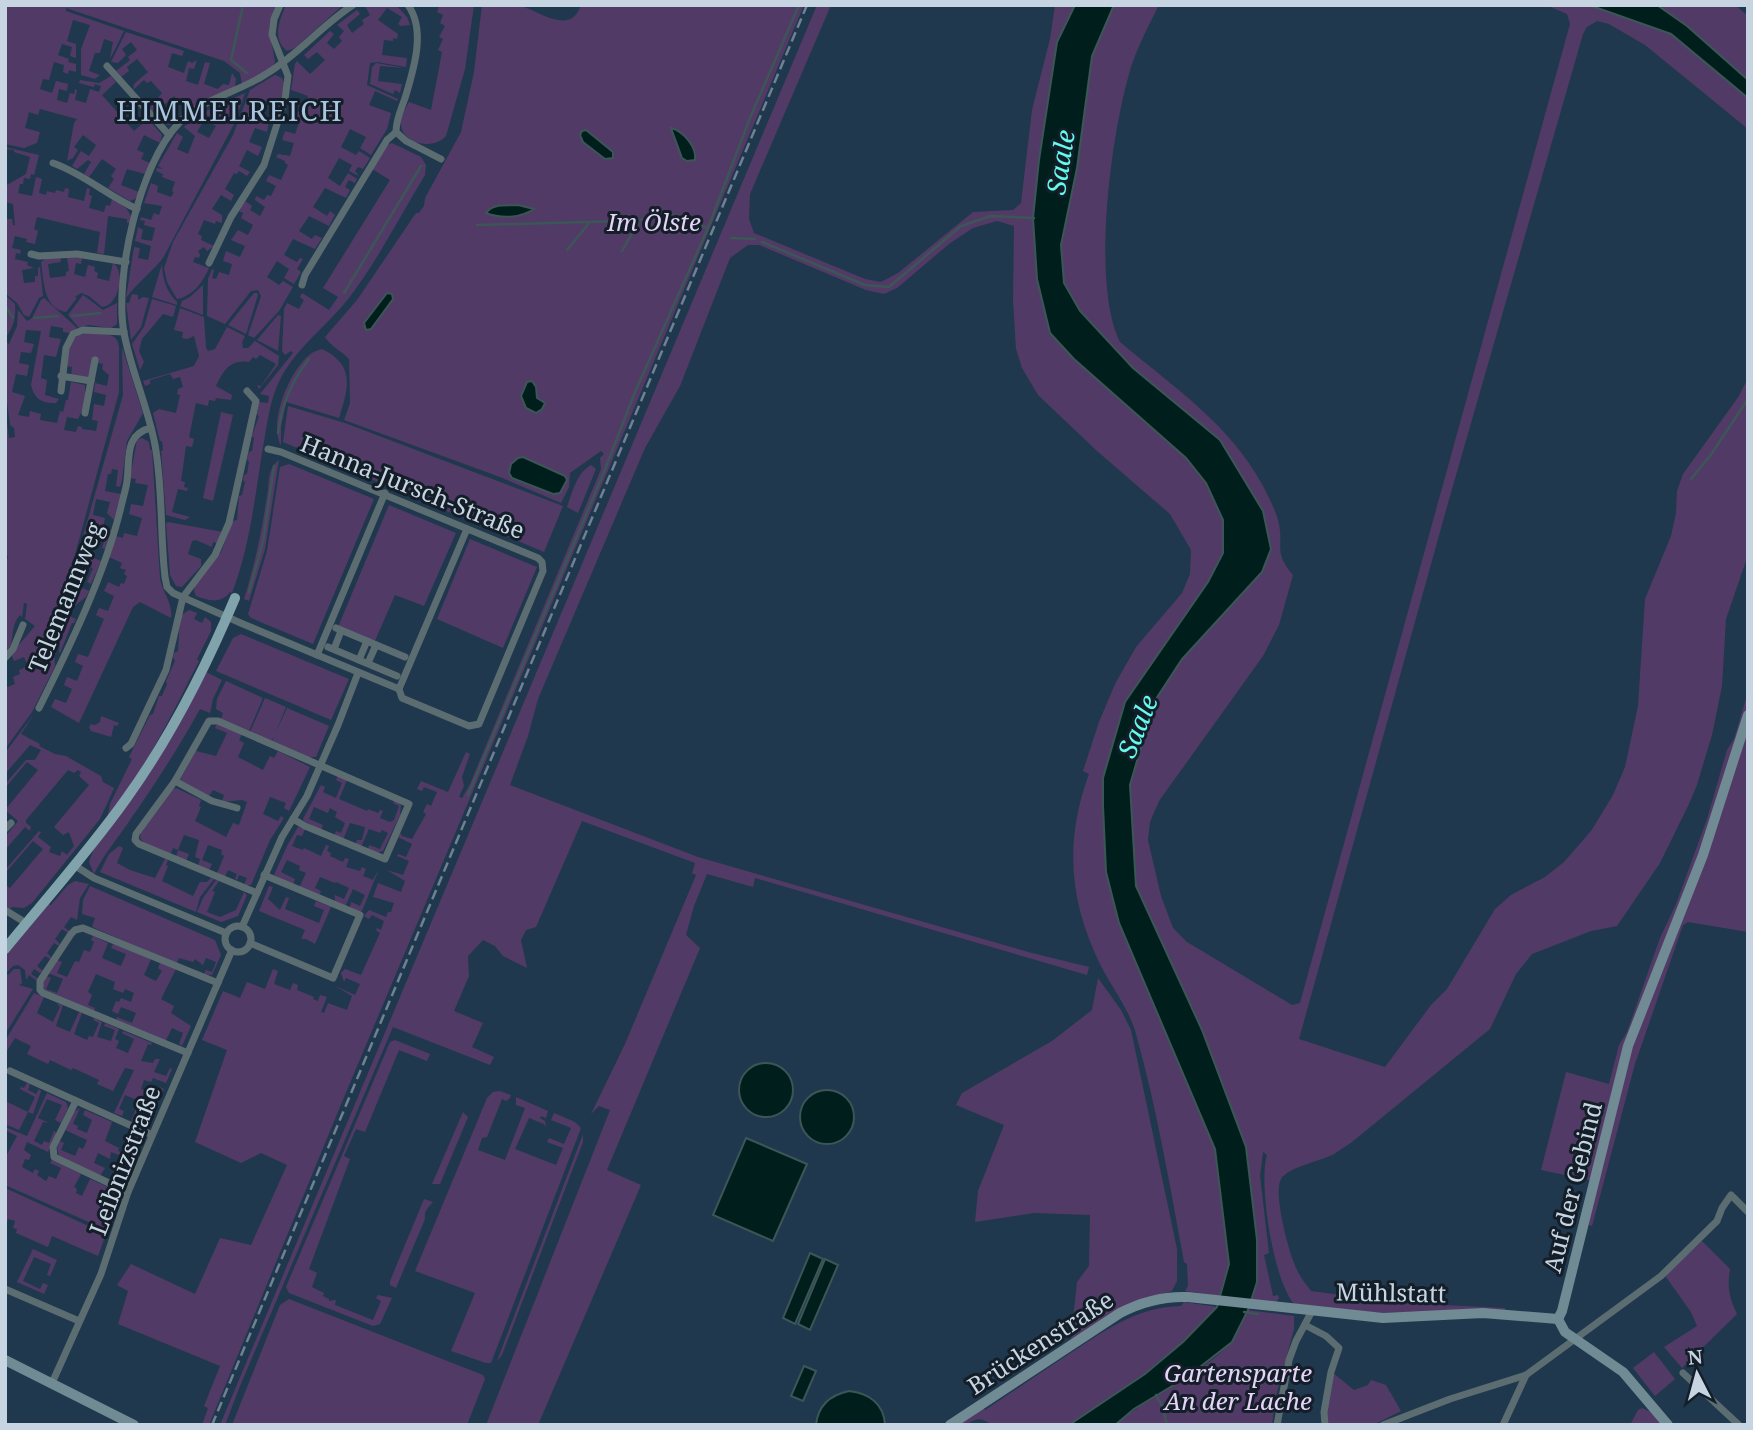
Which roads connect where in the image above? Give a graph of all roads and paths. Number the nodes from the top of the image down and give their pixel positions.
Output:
1 (280, 5) edge
2 (353, 5) edge
3 (408, 5) edge
4 (283, 63) junction
5 (107, 66) dead end
6 (396, 132) junction
7 (169, 135) junction
8 (441, 159) dead end
9 (53, 163) dead end
10 (137, 209) junction
11 (31, 254) dead end
12 (126, 262) junction
13 (209, 263) dead end
14 (302, 285) dead end
15 (124, 332) junction
16 (95, 360) dead end
17 (61, 376) junction
18 (91, 381) junction
19 (61, 391) dead end
20 (247, 391) dead end
21 (85, 413) dead end
22 (151, 428) junction
23 (268, 449) dead end
24 (385, 494) junction
25 (467, 529) junction
26 (183, 597) junction
27 (235, 598) dead end
28 (227, 618) junction
29 (23, 625) dead end
30 (367, 641) junction
31 (376, 645) junction
32 (317, 655) junction
33 (405, 657) dead end
34 (5, 658) edge
35 (357, 660) junction
36 (368, 663) junction
37 (358, 673) junction
38 (397, 676) dead end
39 (399, 689) junction
40 (39, 708) dead end
41 (1748, 715) edge
42 (126, 748) dead end
43 (320, 765) junction
44 (175, 781) junction
45 (237, 808) dead end
46 (293, 819) junction
47 (74, 865) junction
48 (264, 876) junction
49 (257, 892) junction
50 (5, 910) edge
51 (26, 923) junction
52 (242, 927) junction
53 (226, 933) junction
54 (250, 943) junction
55 (5, 949) edge
56 (232, 950) junction
57 (218, 983) junction
58 (188, 1053) junction
59 (10, 1071) dead end
60 (76, 1101) junction
61 (152, 1135) junction
62 (128, 1192) junction
63 (1748, 1212) edge
64 (5, 1289) edge
65 (1197, 1298) joint
66 (1312, 1311) junction
67 (1558, 1319) junction
68 (79, 1321) junction
69 (1305, 1325) junction
70 (1575, 1339) junction
71 (5, 1360) edge
72 (1683, 1373) dead end
73 (1526, 1375) junction
74 (52, 1383) junction
75 (1403, 1416) junction
76 (134, 1425) edge
77 (950, 1425) edge
78 (1277, 1425) edge
79 (1325, 1425) edge
80 (1382, 1425) edge
81 (1406, 1425) edge
82 (1503, 1425) edge
83 (1668, 1425) edge
84 (1739, 1425) edge

1 - 4 street
2 - 4 street
3 - 6 street
4 - 7 street
4 - 13 street
5 - 7 street
6 - 8 street
6 - 14 street
7 - 10 street
9 - 10 street
10 - 12 street
11 - 12 street
12 - 15 street
15 - 17 street
15 - 22 street
16 - 18 street
17 - 18 street
17 - 19 street
18 - 21 street
20 - 26 street
22 - 26 street
22 - 40 street, Telemannweg
23 - 24 street, Hanna-Jursch-Straße
24 - 25 street, Hanna-Jursch-Straße
24 - 32 street
25 - 39 street
25 - 39 street, Hanna-Jursch-Straße
26 - 28 street
26 - 42 street
27 - 28 main road
28 - 32 street
28 - 47 main road
29 - 34 street
30 - 31 street
30 - 35 street
30 - 35 street
31 - 33 street
31 - 36 street
32 - 37 street
35 - 36 street
36 - 38 street
37 - 39 street
37 - 43 street
41 - 67 street, Auf der Gebind
43 - 44 street
43 - 46 street
43 - 46 street
44 - 45 street
44 - 49 street
46 - 48 street
47 - 51 main road
47 - 53 street
48 - 49 street
48 - 54 street
49 - 52 street
50 - 51 street
51 - 55 main road
52 - 53 street
52 - 54 street
53 - 56 street
54 - 56 street
56 - 57 street, Leibnizstraße
57 - 58 street, Leibnizstraße
57 - 58 street
58 - 61 street, Leibnizstraße
59 - 60 street
60 - 61 street
60 - 62 street
61 - 62 street, Leibnizstraße
62 - 68 street, Leibnizstraße
63 - 70 street
64 - 68 street
65 - 66 street, Mühlstatt
65 - 77 street, Brückenstraße
66 - 67 street, Mühlstatt
66 - 69 street
67 - 70 street
68 - 74 street, Leibnizstraße
69 - 78 street
69 - 79 street
70 - 73 street
70 - 83 street
71 - 74 street
72 - 84 street
73 - 75 street
73 - 82 street
74 - 76 street
75 - 80 street
75 - 81 street

